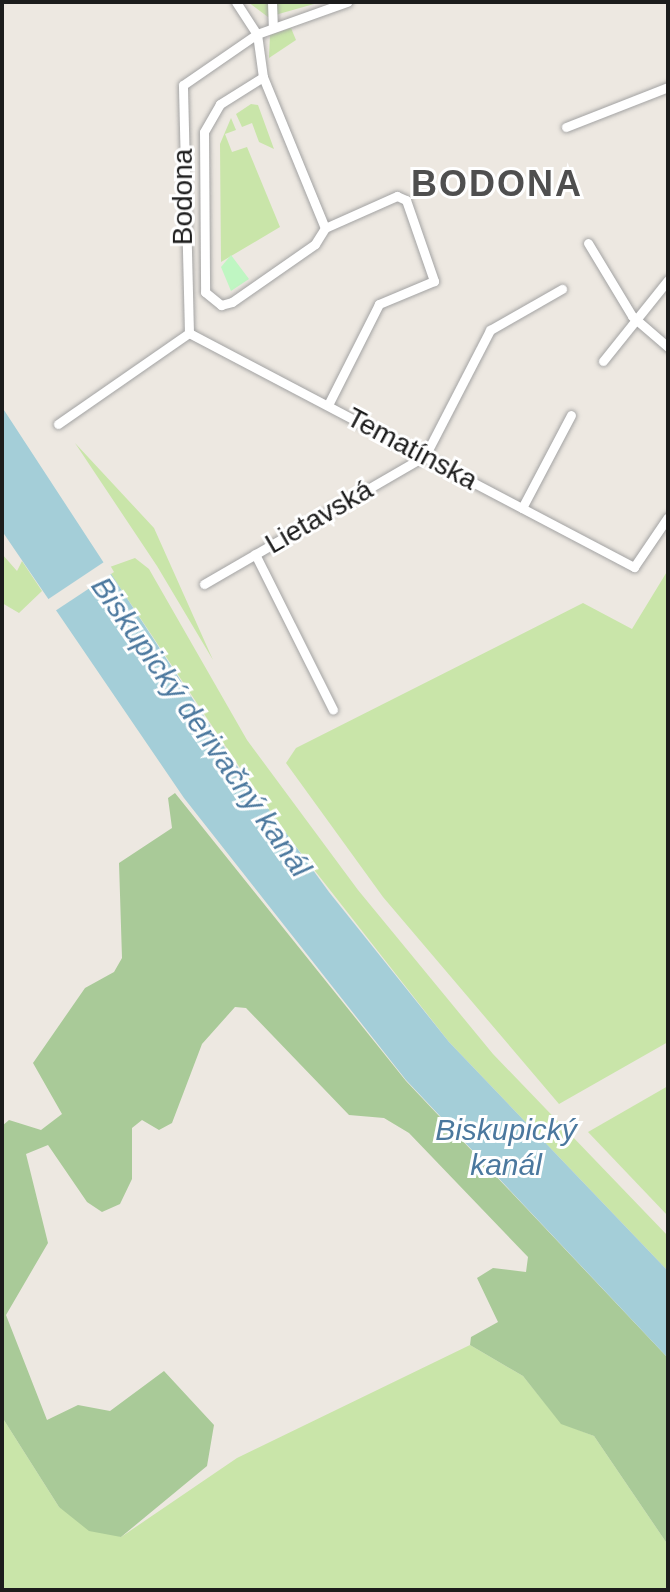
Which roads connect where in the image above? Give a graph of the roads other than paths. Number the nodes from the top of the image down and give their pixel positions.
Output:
1 (236, 2) edge
2 (272, 2) edge
3 (347, 2) edge
4 (273, 27) junction
5 (257, 34) junction
6 (263, 77) junction
7 (668, 87) edge
8 (566, 127) dead end
9 (203, 221) junction
10 (184, 222) junction
11 (325, 228) junction
12 (588, 243) dead end
13 (668, 280) edge
14 (562, 289) dead end
15 (632, 316) junction
16 (189, 333) junction
17 (668, 347) edge
18 (603, 361) dead end
19 (328, 405) junction
20 (571, 415) dead end
21 (58, 424) dead end
22 (425, 456) junction
23 (522, 508) junction
24 (668, 517) edge
25 (255, 554) junction
26 (204, 584) dead end
27 (333, 710) dead end

1 - 5 street
2 - 4 street
3 - 4 street, Bodona
4 - 5 street, Bodona
5 - 6 street
5 - 10 street, Bodona
6 - 9 street
6 - 11 street
7 - 8 street
9 - 10 street
9 - 11 street
10 - 16 street, Bodona
11 - 19 street
12 - 15 street
13 - 15 street
14 - 22 street
15 - 17 street
15 - 18 street
16 - 19 street, Tematínska
16 - 21 street
19 - 22 street, Tematínska
20 - 23 street
22 - 23 street, Tematínska
22 - 25 street, Lietavská
23 - 24 street, Tematínska
25 - 26 street, Lietavská
25 - 27 street, Lietavská

